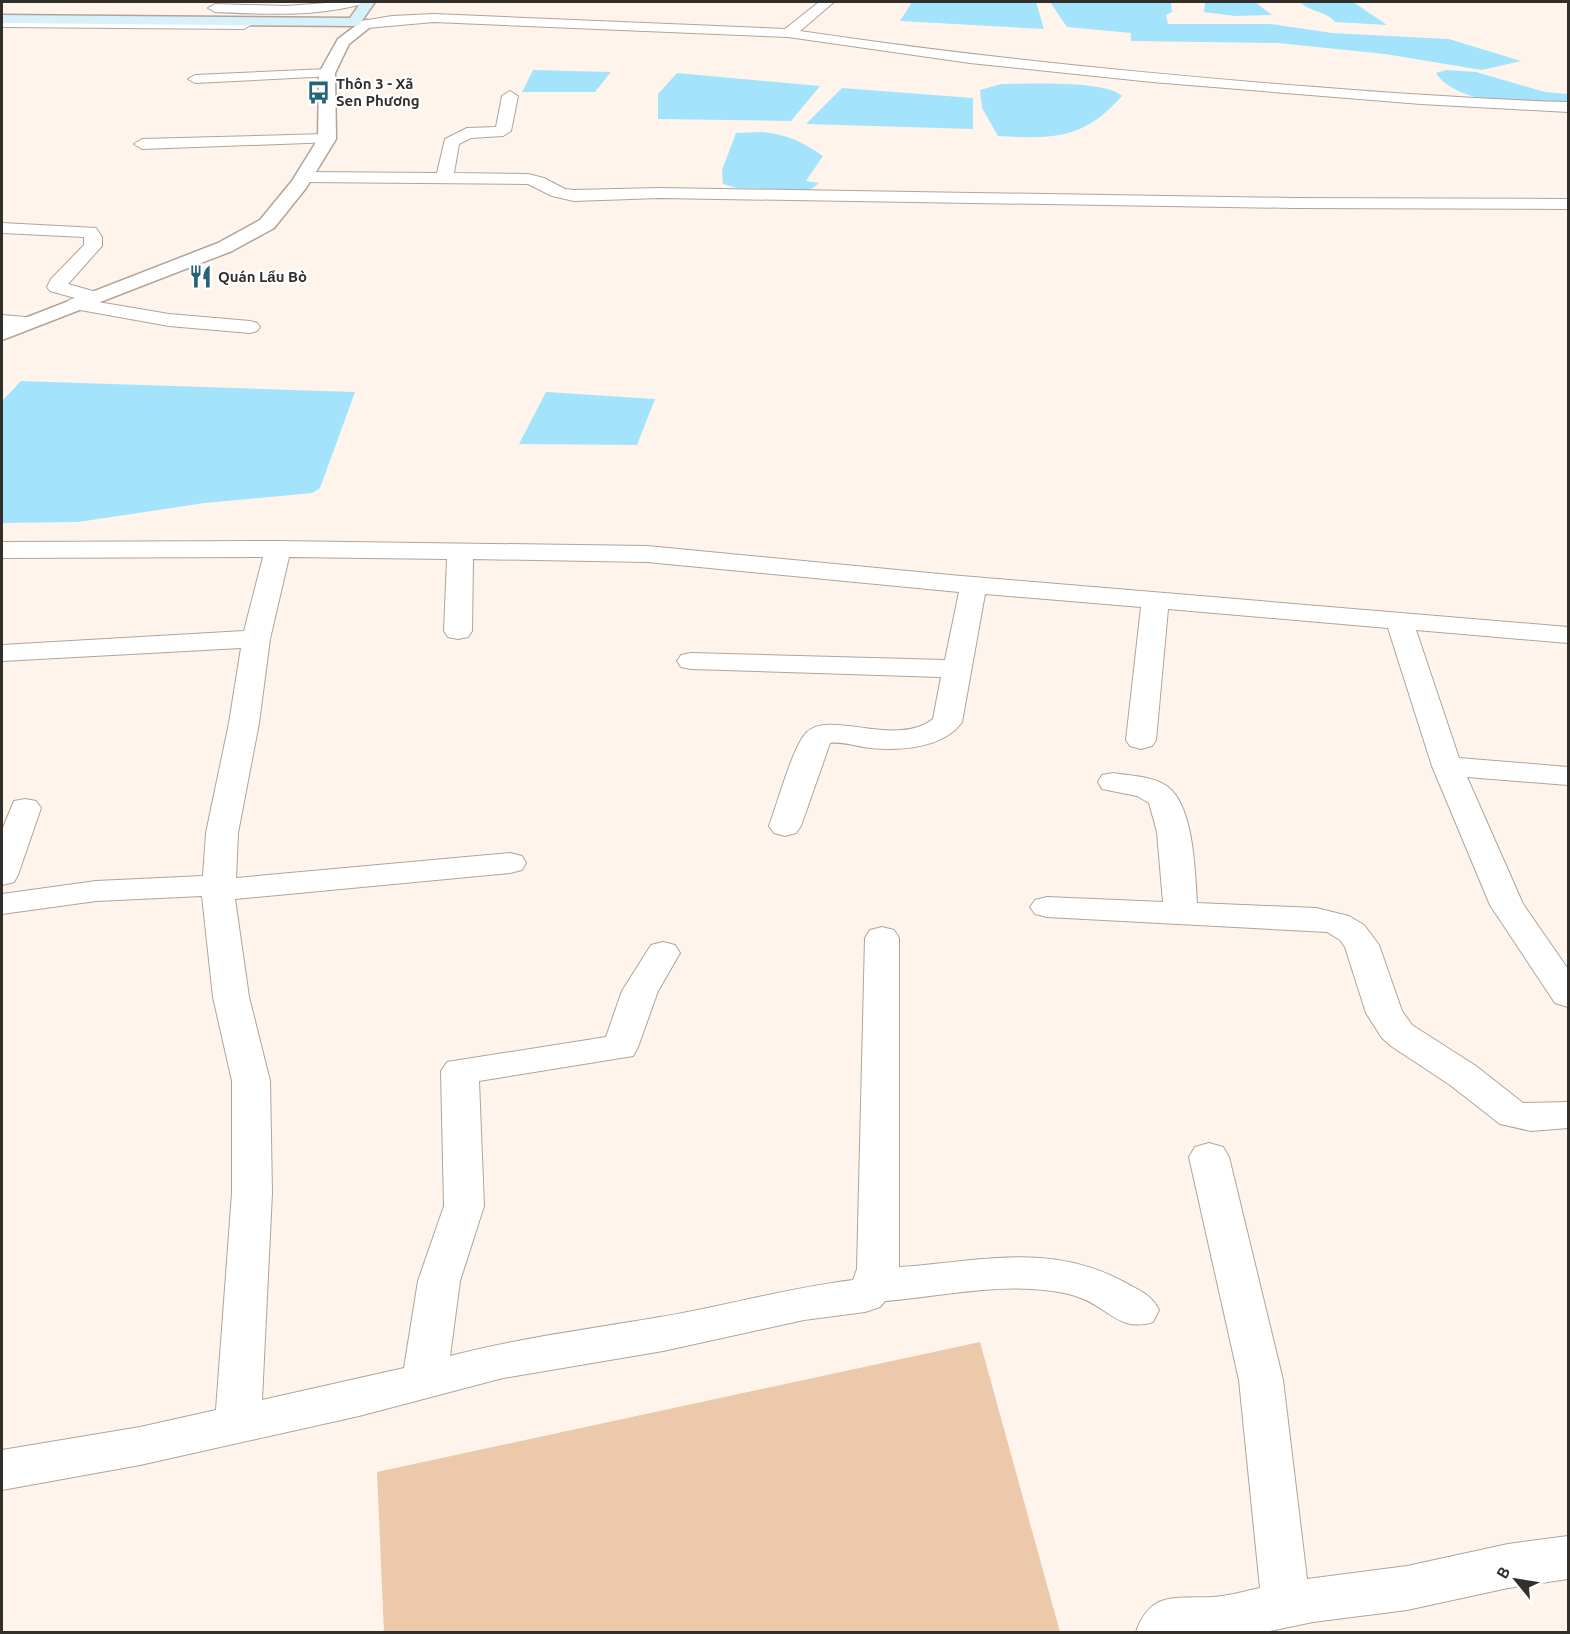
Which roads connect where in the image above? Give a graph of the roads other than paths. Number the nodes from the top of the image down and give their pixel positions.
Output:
1 (368, 2) edge
2 (827, 2) edge
3 (88, 6) dead end
4 (672, 10) dead end
5 (566, 11) dead end
6 (2, 13) edge
7 (360, 18) edge
8 (2, 21) edge
9 (555, 23) junction
10 (662, 28) junction
11 (788, 33) junction
12 (327, 73) junction
13 (195, 79) dead end
14 (510, 96) dead end
15 (1569, 107) edge
16 (327, 139) junction
17 (142, 144) dead end
18 (304, 177) junction
19 (445, 178) junction
20 (1569, 204) edge
21 (2, 228) edge
22 (84, 301) junction
23 (2, 321) edge
24 (30, 322) junction
25 (250, 327) dead end
26 (2, 333) edge
27 (278, 549) junction
28 (2, 550) edge
29 (459, 551) junction
30 (973, 585) junction
31 (1155, 601) junction
32 (1399, 621) junction
33 (458, 631) dead end
34 (1569, 635) edge
35 (256, 639) junction
36 (2, 653) edge
37 (691, 661) dead end
38 (957, 669) junction
39 (1141, 740) dead end
40 (1447, 766) junction
41 (1569, 776) edge
42 (1113, 782) dead end
43 (25, 808) dead end
44 (785, 826) dead end
45 (510, 863) dead end
46 (2, 875) edge
47 (219, 887) junction
48 (2, 904) edge
49 (1047, 907) dead end
50 (1181, 915) junction
51 (882, 938) dead end
52 (663, 953) dead end
53 (1556, 957) edge
54 (1569, 995) edge
55 (1569, 1115) edge
56 (1209, 1157) dead end
57 (874, 1285) junction
58 (1138, 1310) dead end
59 (424, 1381) junction
60 (238, 1424) junction
61 (2, 1470) edge
62 (1569, 1558) edge
63 (1286, 1605) junction
64 (1161, 1632) edge

1 - 7 main road
2 - 11 street
3 - 7 street
4 - 10 street
5 - 9 street
6 - 7 main road
7 - 8 main road
7 - 9 street
7 - 12 street
9 - 10 street
10 - 11 street
11 - 15 street
12 - 13 street
12 - 16 street
14 - 19 street
16 - 17 street
16 - 18 street
18 - 19 street
18 - 22 street
19 - 20 street
21 - 22 street
22 - 24 street
22 - 25 street
23 - 24 street
24 - 26 street
27 - 28 street
27 - 29 street
27 - 35 street
29 - 30 street
29 - 33 street
30 - 31 street
30 - 38 street
31 - 32 street
31 - 39 street
32 - 34 street
32 - 40 street
35 - 36 street
35 - 47 street
37 - 38 street
38 - 44 street
40 - 41 street
40 - 53 street
42 - 50 street
43 - 46 street
45 - 47 street
47 - 48 street
47 - 60 street
49 - 50 street
50 - 55 street
51 - 57 street
52 - 59 street
53 - 54 street
56 - 63 street
57 - 58 street
57 - 59 street
59 - 60 street
60 - 61 street
62 - 63 street
63 - 64 street

